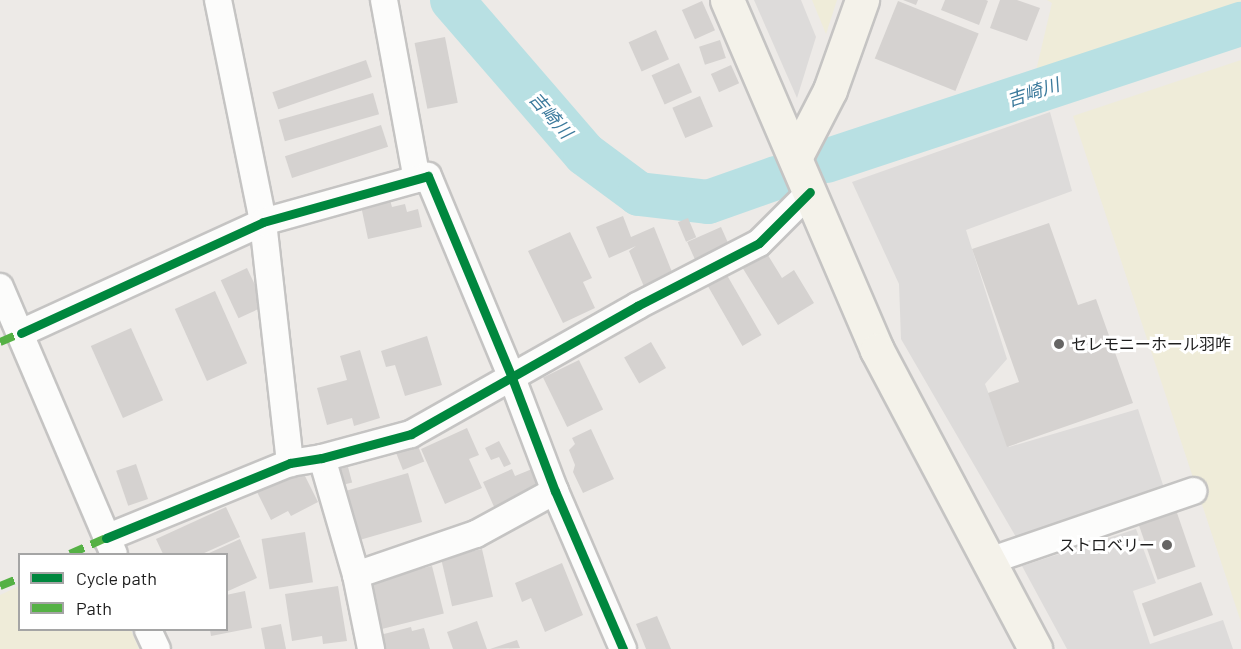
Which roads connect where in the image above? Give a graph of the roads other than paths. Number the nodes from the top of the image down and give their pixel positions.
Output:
1 (218, 0) edge
2 (384, 0) edge
3 (727, 0) edge
4 (862, 0) edge
5 (796, 156) junction
6 (417, 179) junction
7 (810, 192) junction
8 (263, 222) junction
9 (0, 287) edge
10 (21, 333) junction
11 (512, 378) junction
12 (322, 458) junction
13 (290, 463) junction
14 (555, 491) junction
15 (1193, 491) dead end
16 (110, 546) edge
17 (989, 561) junction
18 (356, 575) junction
19 (148, 631) edge
20 (157, 649) edge
21 (371, 649) edge
22 (623, 649) edge
23 (1035, 649) edge

1 - 8 street
2 - 6 street
3 - 5 street
4 - 5 street
5 - 7 street
6 - 8 street
6 - 11 street
7 - 11 street
7 - 17 street
8 - 10 street
8 - 13 street
9 - 10 street
10 - 16 street
11 - 12 street
11 - 14 street
12 - 13 street
12 - 18 street
13 - 16 street
14 - 18 street
14 - 22 street
15 - 17 street
17 - 23 street
18 - 21 street
19 - 20 street

